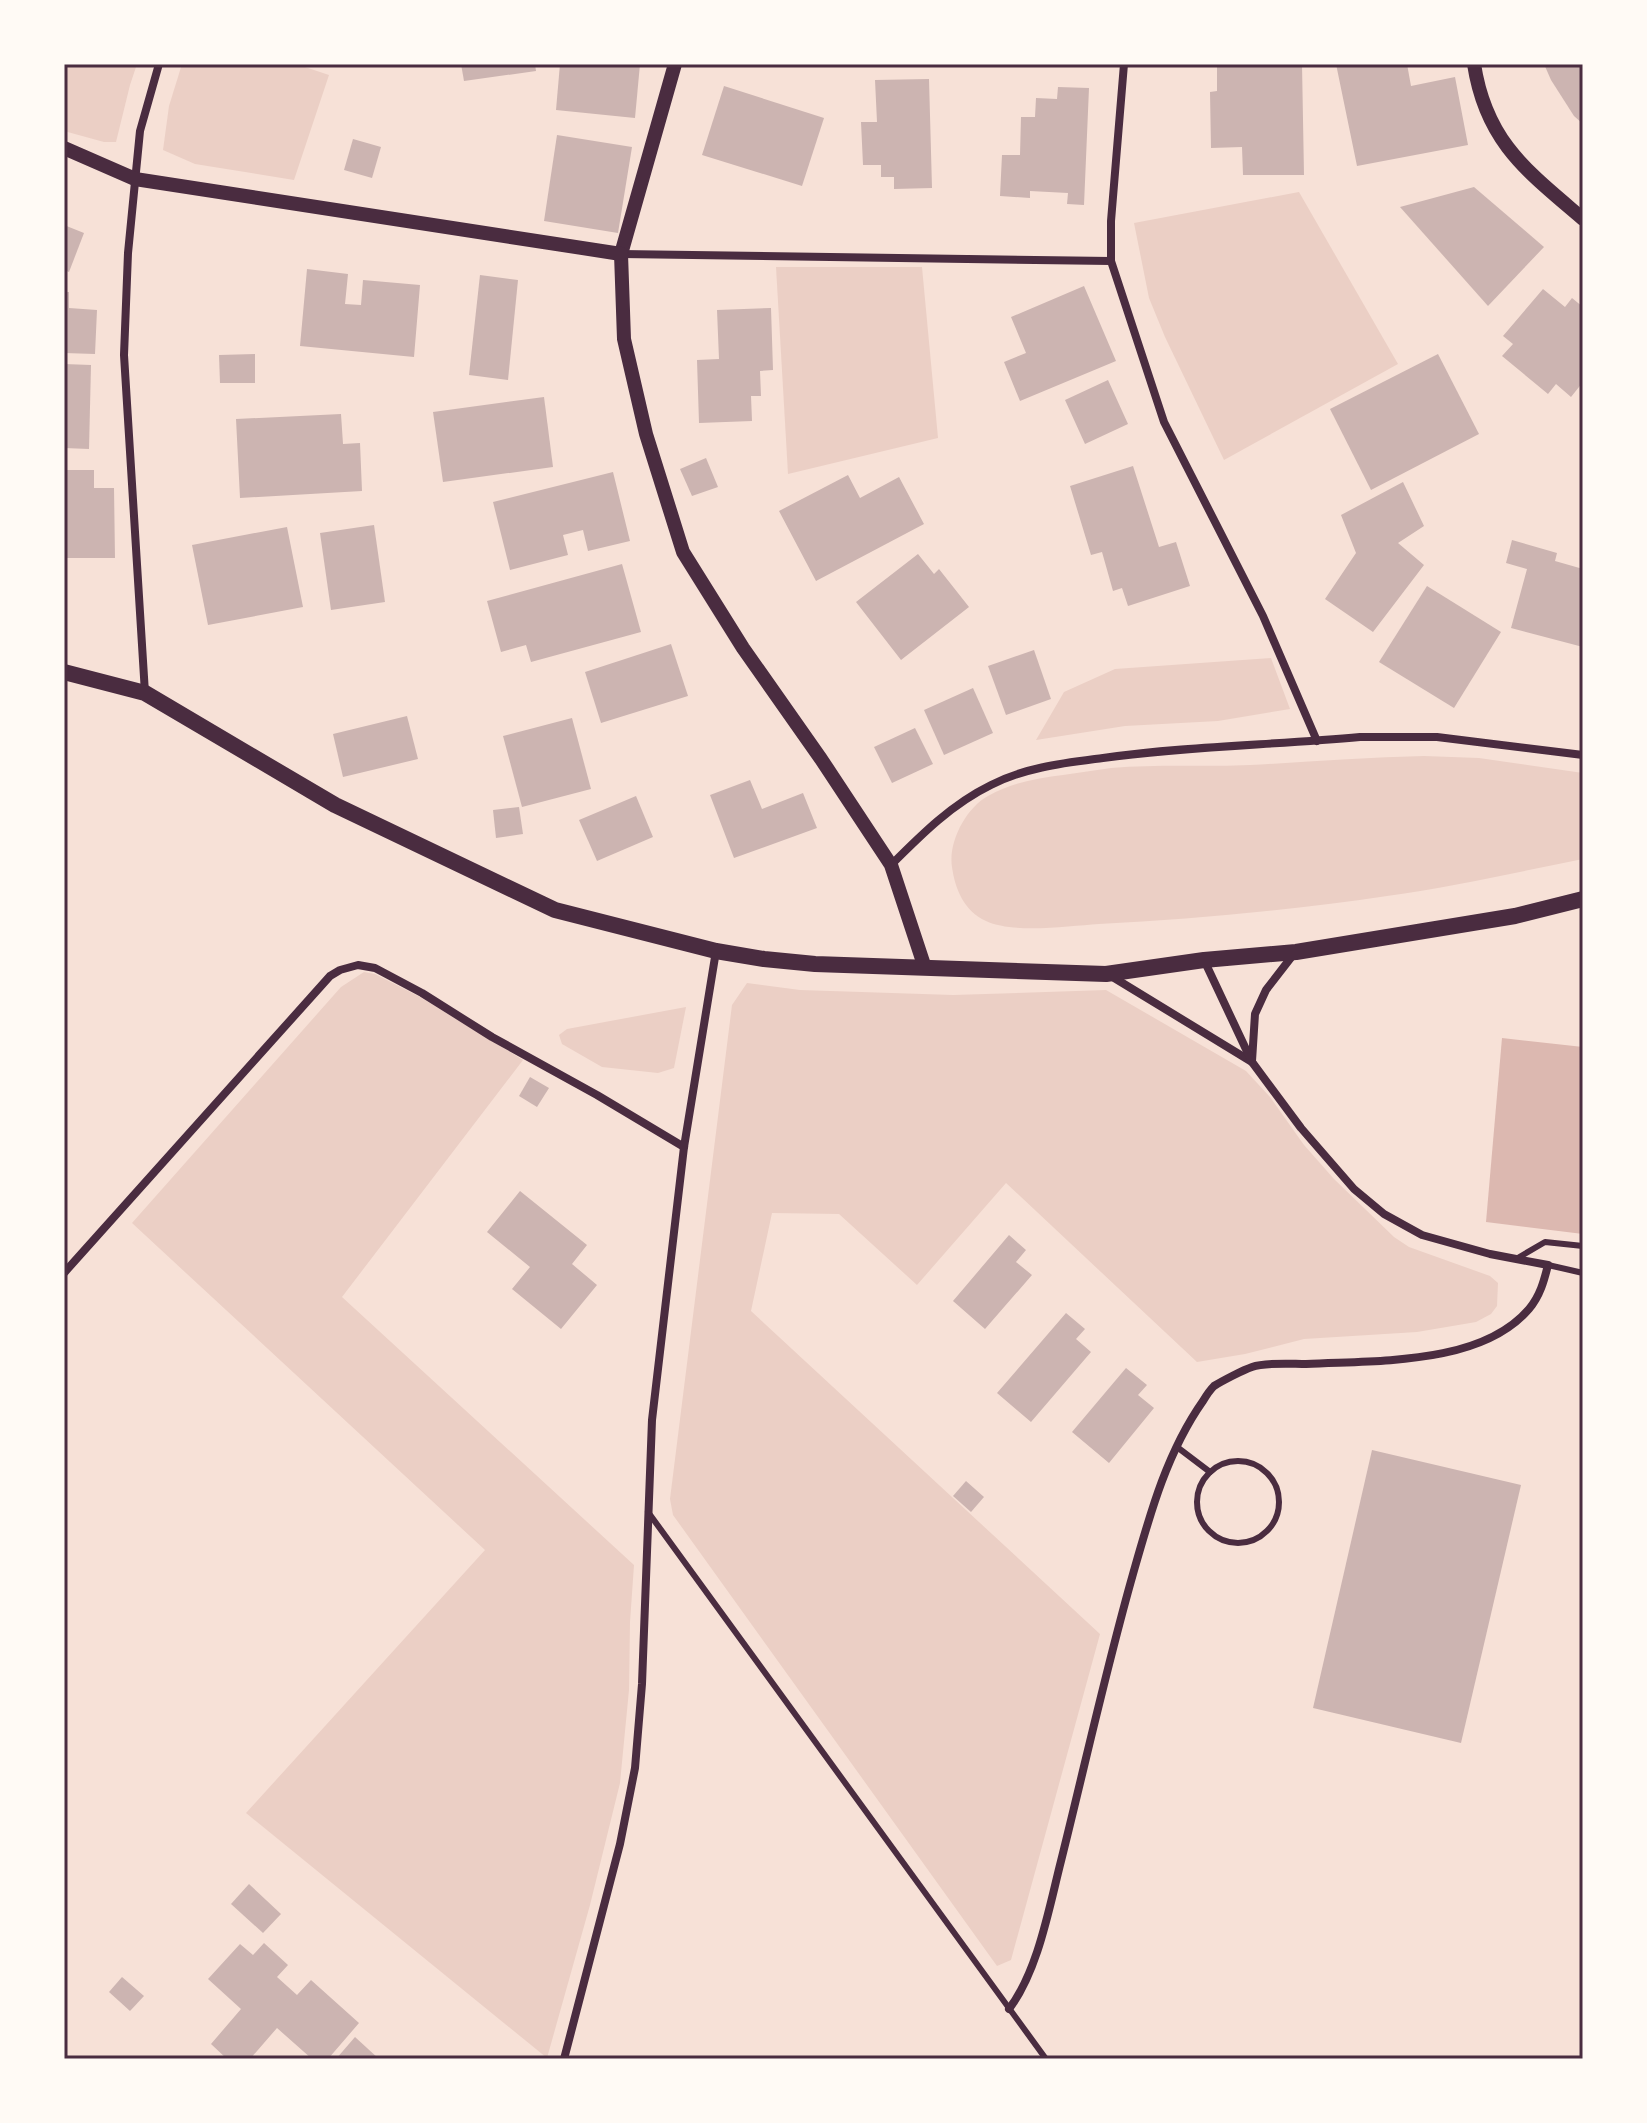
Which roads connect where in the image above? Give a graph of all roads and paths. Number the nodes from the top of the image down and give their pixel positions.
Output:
1 (159, 64) edge
2 (675, 64) edge
3 (1124, 64) edge
4 (1474, 64) edge
5 (64, 148) edge
6 (135, 179) junction
7 (1583, 219) edge
8 (621, 254) junction
9 (1111, 261) junction
10 (64, 672) edge
11 (145, 693) junction
12 (1317, 741) junction
13 (1583, 755) edge
14 (891, 865) junction
15 (1583, 899) edge
16 (716, 951) junction
17 (1296, 952) junction
18 (1204, 960) junction
19 (925, 968) junction
20 (1106, 974) junction
21 (1252, 1062) junction
22 (684, 1147) junction
23 (1583, 1246) edge
24 (1516, 1259) junction
25 (1548, 1265) junction
26 (64, 1273) edge
27 (1583, 1273) edge
28 (1177, 1447) junction
29 (1210, 1472) junction
30 (648, 1512) junction
31 (1009, 2009) junction
32 (564, 2059) edge
33 (1046, 2059) edge

1 - 6 street
2 - 8 street
3 - 9 street
4 - 7 street
5 - 6 street
6 - 8 street
6 - 11 street
8 - 9 street
8 - 14 street
9 - 12 street
10 - 11 main road
11 - 16 main road
12 - 13 street
12 - 14 street
14 - 19 street
15 - 17 main road
16 - 19 main road
16 - 22 street
17 - 18 main road
17 - 21 street
18 - 20 main road
18 - 21 street
19 - 20 main road
20 - 21 street
21 - 24 street
22 - 26 street
22 - 30 street
23 - 24 lane
24 - 25 street
25 - 27 lane
25 - 28 street
28 - 29 lane
28 - 31 street
29 - 29 lane
30 - 31 lane
30 - 32 street
31 - 33 lane

